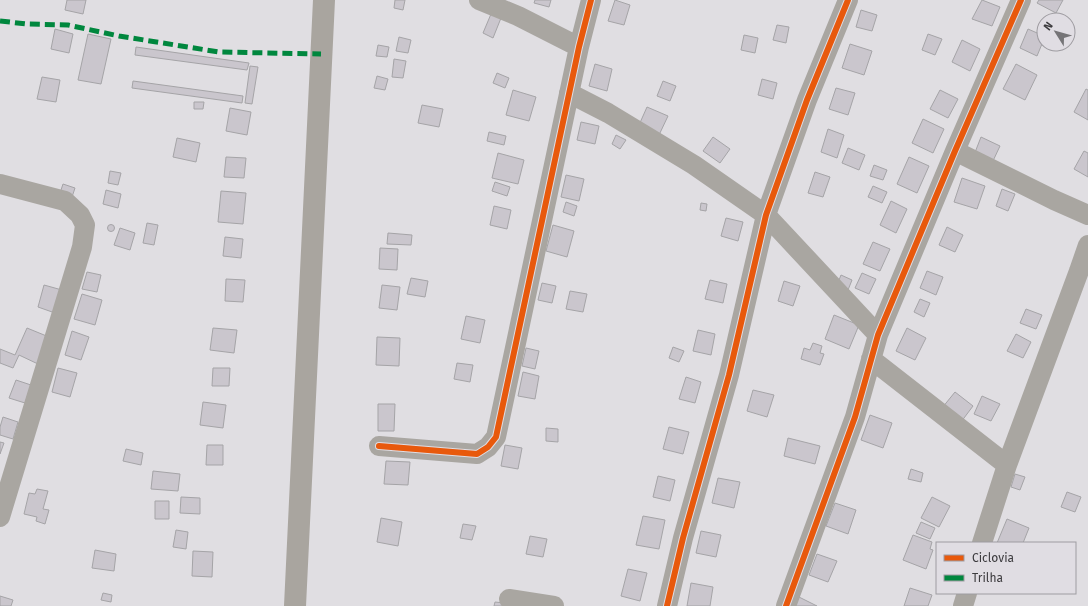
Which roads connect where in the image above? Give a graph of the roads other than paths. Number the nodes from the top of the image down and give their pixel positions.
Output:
1 (324, 0) edge
2 (479, 0) edge
3 (591, 0) edge
4 (848, 0) edge
5 (1021, 0) edge
6 (579, 47) junction
7 (569, 93) junction
8 (954, 151) junction
9 (0, 184) edge
10 (766, 215) junction
11 (1088, 215) edge
12 (1088, 245) edge
13 (878, 335) junction
14 (871, 359) junction
15 (379, 446) dead end
16 (1007, 465) junction
17 (0, 517) edge
18 (982, 542) edge
19 (508, 599) dead end
20 (295, 606) edge
21 (554, 606) edge
22 (667, 606) edge
23 (786, 606) edge

1 - 20 main road
2 - 6 street
3 - 6 street
4 - 10 street
5 - 8 street
6 - 7 street
7 - 10 street
7 - 15 street
8 - 11 street
8 - 13 street
9 - 17 street
10 - 13 street
10 - 22 street
12 - 16 street
13 - 14 street
14 - 16 street
14 - 23 street
16 - 18 street
19 - 21 street

